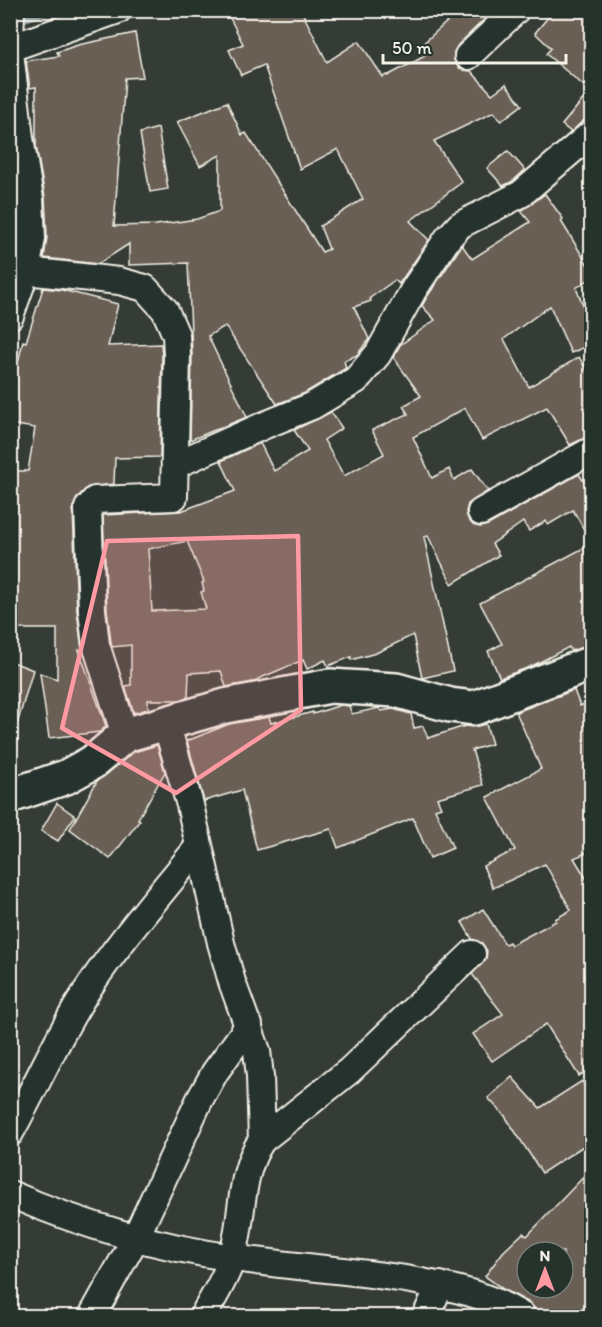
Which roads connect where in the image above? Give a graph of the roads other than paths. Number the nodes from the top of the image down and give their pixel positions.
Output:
1 (11, 10) edge
2 (118, 10) edge
3 (516, 10) edge
4 (11, 47) edge
5 (468, 56) dead end
6 (591, 133) edge
7 (26, 271) junction
8 (10, 316) edge
9 (591, 450) edge
10 (175, 465) junction
11 (481, 512) dead end
12 (591, 663) edge
13 (166, 723) junction
14 (125, 735) junction
15 (10, 796) edge
16 (198, 847) junction
17 (472, 954) dead end
18 (249, 1025) junction
19 (10, 1133) edge
20 (262, 1140) junction
21 (10, 1194) edge
22 (135, 1239) junction
23 (232, 1258) junction
24 (440, 1285) junction
25 (92, 1317) edge
26 (202, 1317) edge
27 (426, 1317) edge
28 (522, 1317) edge

1 - 4 street
2 - 4 street
3 - 5 street
4 - 7 street
6 - 10 street
7 - 8 street
7 - 10 street
9 - 11 street
10 - 14 street
12 - 13 street
13 - 14 street
13 - 16 street
14 - 15 street
16 - 18 street
16 - 19 street
17 - 20 street
18 - 20 street
18 - 22 street
20 - 23 street
21 - 22 street
22 - 23 street
22 - 25 street
23 - 24 street
23 - 26 street
24 - 27 street
24 - 28 street

